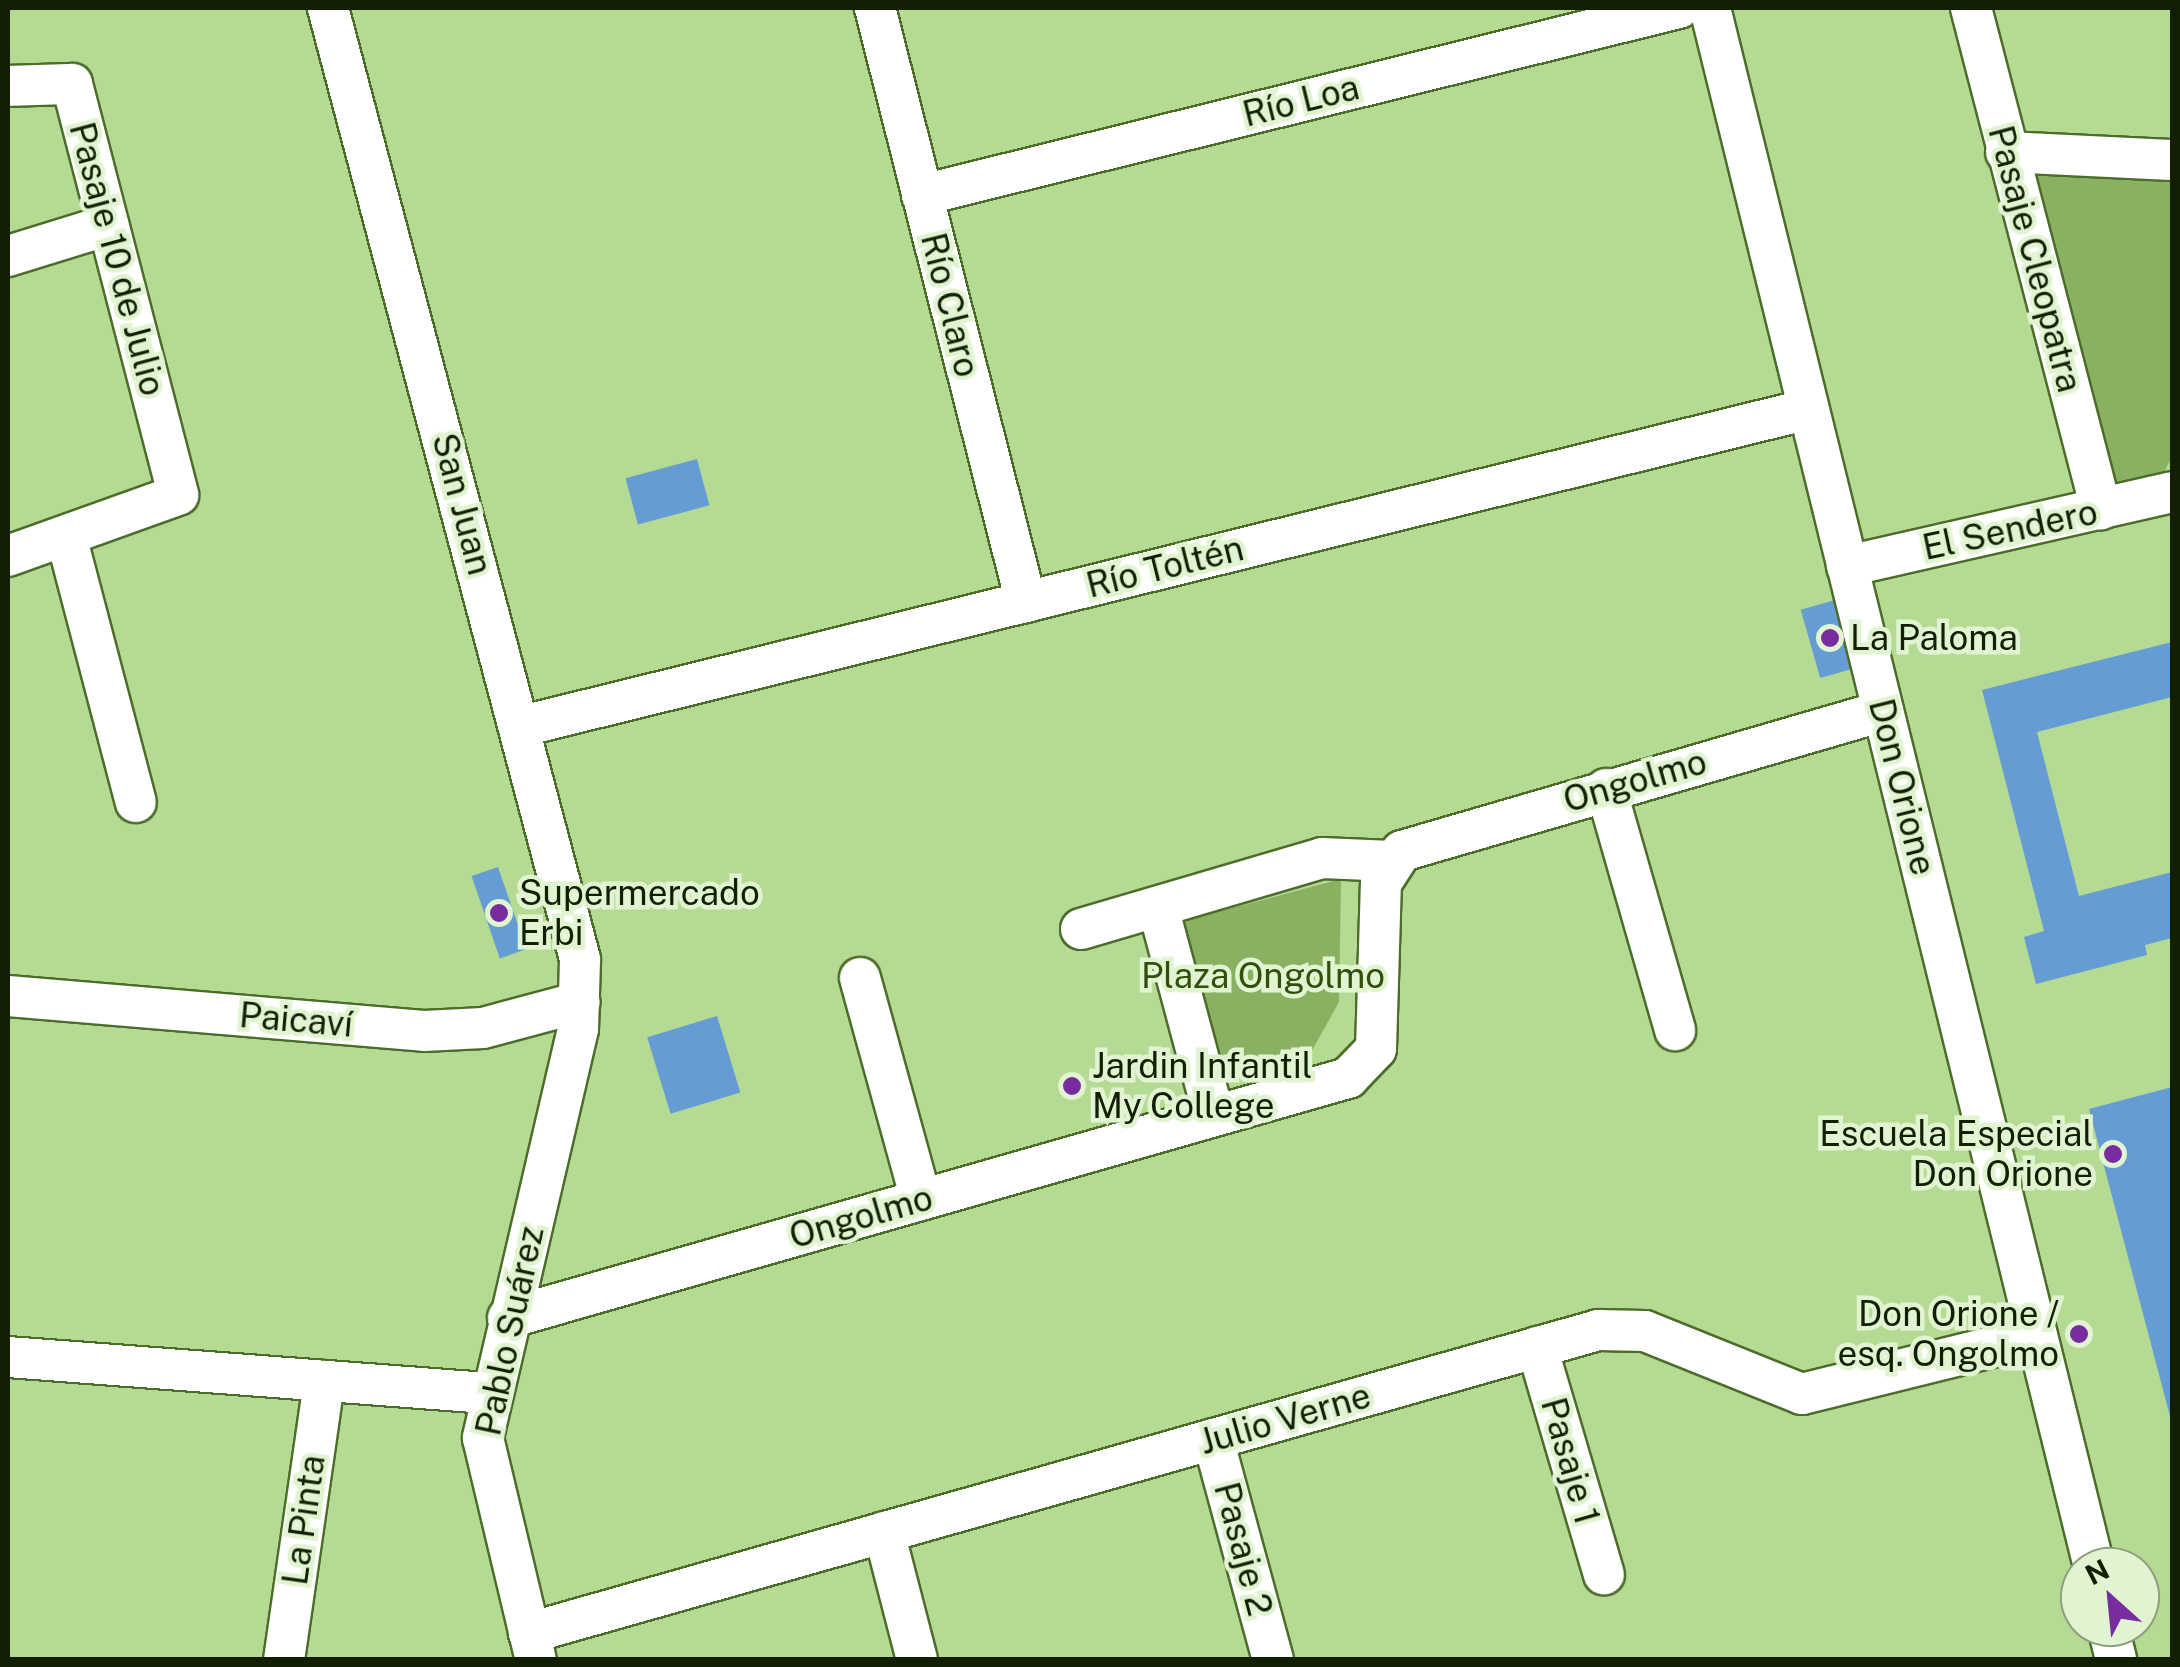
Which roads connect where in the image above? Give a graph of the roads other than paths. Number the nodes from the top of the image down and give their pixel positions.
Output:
1 (328, 8) edge
2 (875, 8) edge
3 (1679, 8) edge
4 (1710, 8) edge
5 (1971, 8) edge
6 (8, 86) edge
7 (2006, 152) junction
8 (2172, 160) edge
9 (922, 196) junction
10 (108, 224) junction
11 (8, 256) edge
12 (1809, 408) junction
13 (2172, 492) edge
14 (2101, 509) junction
15 (66, 536) junction
16 (8, 556) edge
17 (1847, 566) junction
18 (1026, 602) junction
19 (1883, 712) junction
20 (522, 726) junction
21 (1606, 789) junction
22 (136, 802) dead end
23 (1392, 861) junction
24 (1158, 907) junction
25 (1081, 929) dead end
26 (860, 978) dead end
27 (8, 996) edge
28 (580, 1002) junction
29 (1675, 1030) dead end
30 (1214, 1116) junction
31 (921, 1200) junction
32 (508, 1318) junction
33 (2036, 1336) junction
34 (1537, 1348) junction
35 (8, 1357) edge
36 (324, 1381) junction
37 (490, 1394) junction
38 (1213, 1439) junction
39 (884, 1532) junction
40 (2089, 1547) edge
41 (1604, 1574) dead end
42 (533, 1646) edge
43 (284, 1660) edge
44 (917, 1660) edge
45 (1273, 1660) edge

1 - 20 street, San Juan
2 - 9 street, Río Claro
3 - 9 street, Río Loa
4 - 12 street, Don Orione
5 - 7 street, Pasaje Cleopatra
6 - 10 street, Pasaje 10 de Julio
7 - 8 street
7 - 14 street, Pasaje Cleopatra
9 - 18 street, Río Claro
10 - 11 street
10 - 15 street, Pasaje 10 de Julio
12 - 17 street, Don Orione
12 - 18 street, Río Toltén
13 - 14 street, El Sendero
14 - 17 street, El Sendero
15 - 16 street
15 - 22 street
17 - 19 street, Don Orione
18 - 20 street, Río Toltén
19 - 21 street, Ongolmo
19 - 33 street, Don Orione
20 - 28 street, San Juan
21 - 23 street, Ongolmo
21 - 29 street
23 - 24 street
23 - 30 street, Ongolmo
24 - 25 street
24 - 30 street
26 - 31 street
27 - 28 street, Paicaví
28 - 32 street, Pablo Suárez
30 - 31 street, Ongolmo
31 - 32 street, Ongolmo
32 - 37 street, Pablo Suárez
33 - 34 street, Julio Verne
33 - 40 street, Don Orione
34 - 38 street, Julio Verne
34 - 41 street, Pasaje 1
35 - 36 street
36 - 37 street
36 - 43 street, La Pinta
37 - 42 street, Pablo Suárez
38 - 39 street, Julio Verne
38 - 45 street, Pasaje 2
39 - 42 street, Julio Verne
39 - 44 street

